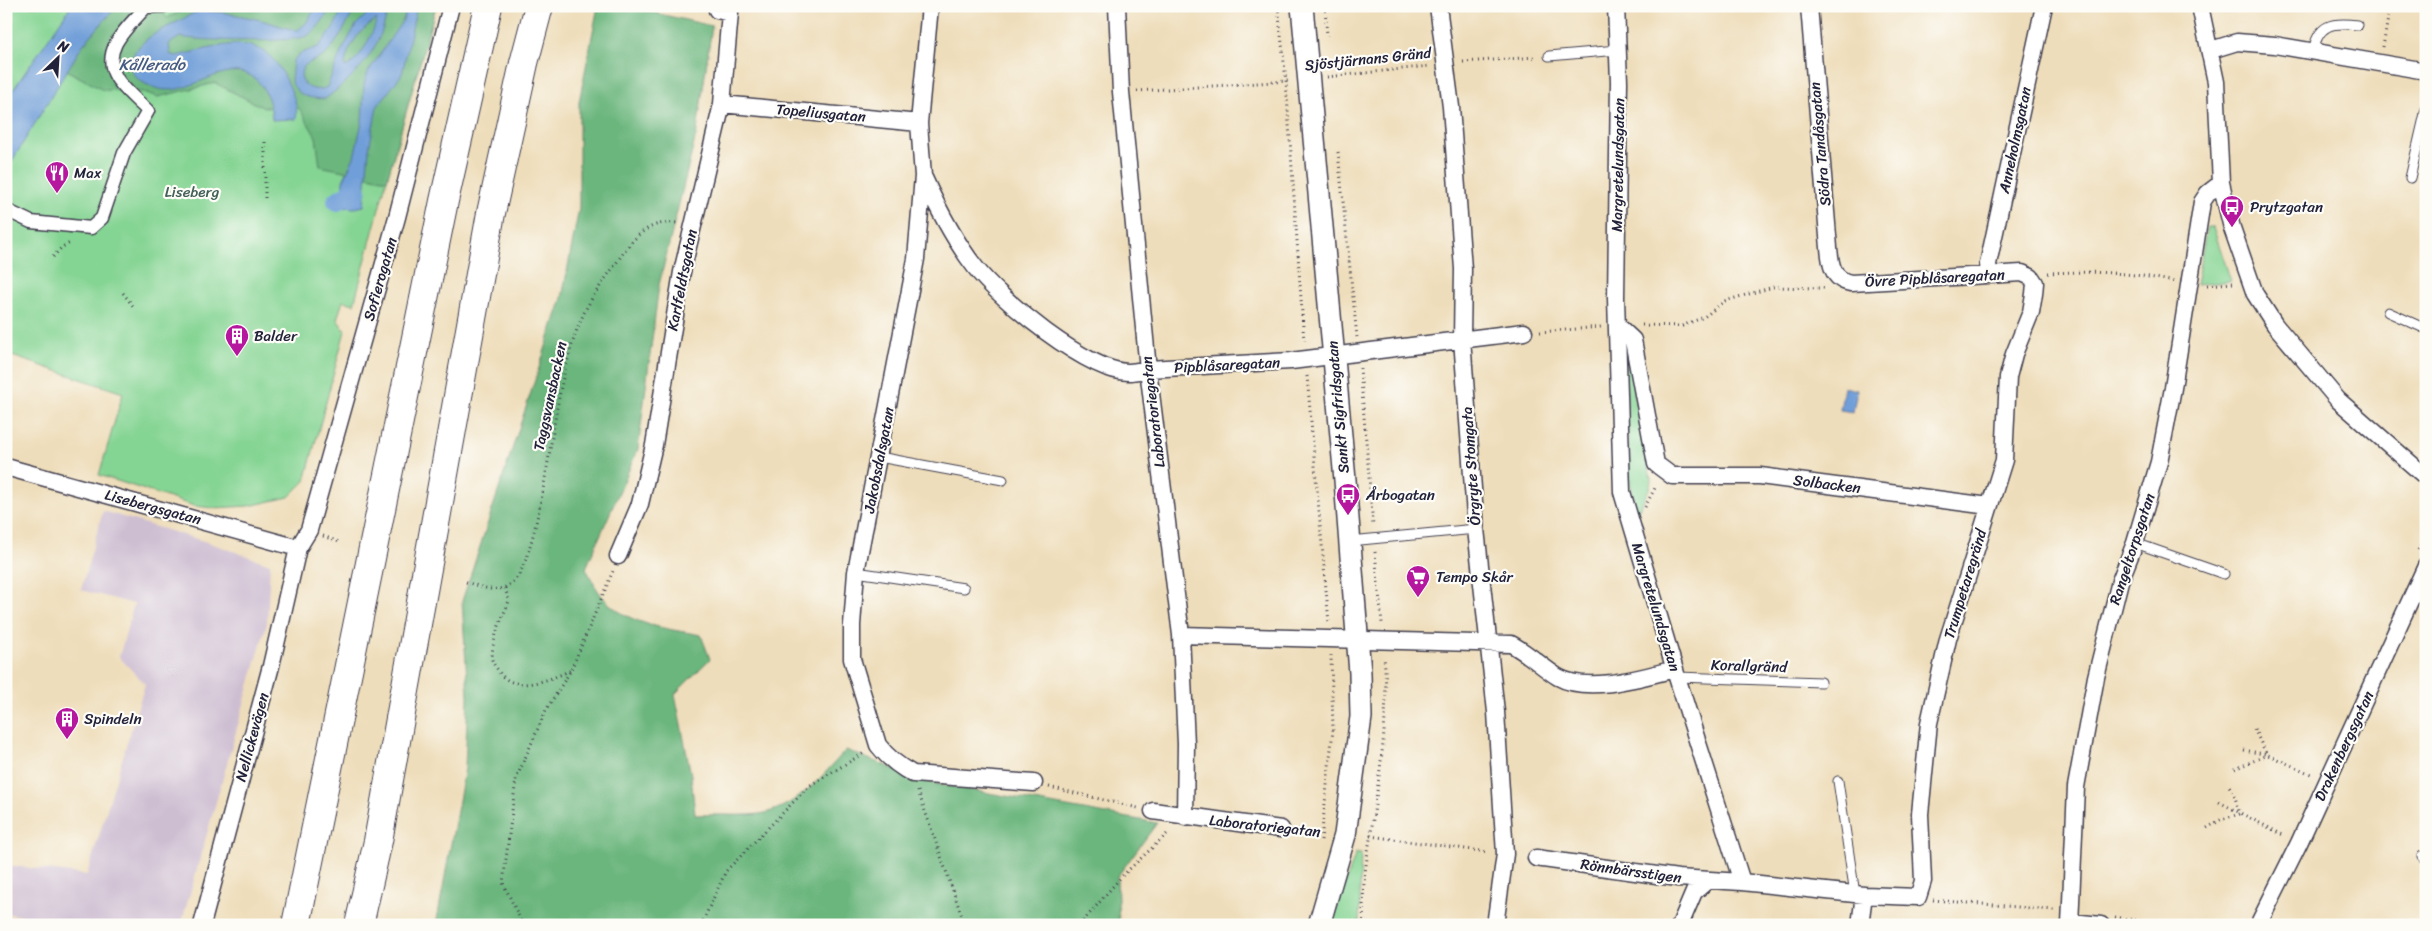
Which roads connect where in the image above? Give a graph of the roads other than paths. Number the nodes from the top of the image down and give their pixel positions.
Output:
1 (164, 6) edge
2 (451, 6) edge
3 (488, 6) edge
4 (539, 6) edge
5 (930, 6) edge
6 (1117, 6) edge
7 (1302, 6) edge
8 (1438, 6) edge
9 (1616, 6) edge
10 (1808, 6) edge
11 (2044, 6) edge
12 (2200, 6) edge
13 (717, 10) dead end
14 (2357, 25) dead end
15 (1618, 50) junction
16 (2211, 50) junction
17 (2313, 52) junction
18 (1549, 56) road end
19 (2426, 71) edge
20 (722, 104) junction
21 (2426, 109) edge
22 (920, 122) junction
23 (924, 176) junction
24 (2410, 178) dead end
25 (2221, 183) junction
26 (6, 210) edge
27 (1988, 274) junction
28 (2031, 277) joint
29 (1839, 280) joint
30 (2388, 312) dead end
31 (1618, 325) junction
32 (2426, 329) edge
33 (1524, 332) road end
34 (1462, 339) junction
35 (1333, 356) junction
36 (1148, 369) junction
37 (879, 457) junction
38 (6, 467) edge
39 (2426, 477) edge
40 (1003, 480) dead end
41 (1989, 506) junction
42 (1476, 529) junction
43 (1350, 541) junction
44 (2135, 543) junction
45 (298, 548) junction
46 (618, 556) road end
47 (2426, 566) edge
48 (856, 572) junction
49 (2224, 574) dead end
50 (964, 588) dead end
51 (1181, 635) junction
52 (1357, 639) junction
53 (1489, 643) junction
54 (1676, 673) junction
55 (1821, 682) dead end
56 (1838, 781) dead end
57 (1034, 783) road end
58 (1152, 811) road end
59 (1185, 817) junction
60 (1281, 828) road end
61 (378, 841) junction
62 (1536, 858) dead end
63 (1708, 880) junction
64 (1742, 882) junction
65 (1860, 894) junction
66 (303, 897) junction
67 (1918, 897) joint
68 (2071, 920) edge
69 (2103, 920) edge
70 (202, 925) edge
71 (296, 925) edge
72 (300, 925) edge
73 (359, 925) edge
74 (376, 925) edge
75 (1319, 925) edge
76 (1496, 925) edge
77 (1680, 925) edge
78 (1860, 925) edge
79 (2258, 925) edge

1 - 26 street
2 - 45 street, Sofierogatan
3 - 66 highway
4 - 61 highway
5 - 22 street, Jakobsdalsgatan
6 - 36 street, Laboratoriegatan
7 - 35 street, Sankt Sigfridsgatan
8 - 34 street, Örgryte Stomgata
9 - 15 street, Margretelundsgatan
10 - 29 street, Södra Tandåsgatan
11 - 27 street, Anneholmsgatan
12 - 16 street
13 - 20 street, Karlfeldtsgatan
14 - 17 lane
15 - 18 lane
15 - 31 street, Margretelundsgatan
16 - 17 street
16 - 25 street
17 - 19 street
20 - 22 street, Topeliusgatan
20 - 46 street, Karlfeldtsgatan
21 - 24 lane
22 - 23 street, Jakobsdalsgatan
23 - 36 street, Pipblåsaregatan
23 - 37 street, Jakobsdalsgatan
25 - 39 street
25 - 44 street, Rangeltorpsgatan
27 - 28 street, Övre Pipblåsaregatan
27 - 29 street, Övre Pipblåsaregatan
28 - 41 street, Trumpetaregränd
30 - 32 lane
31 - 41 street, Solbacken
31 - 54 street, Margretelundsgatan
33 - 34 street, Pipblåsaregatan
34 - 35 street, Pipblåsaregatan
34 - 42 street, Örgryte Stomgata
35 - 36 street, Pipblåsaregatan
35 - 43 street, Sankt Sigfridsgatan
36 - 51 street, Laboratoriegatan
37 - 40 lane
37 - 48 street, Jakobsdalsgatan
38 - 45 street, Lisebergsgatan
41 - 67 street, Trumpetaregränd
42 - 43 lane
42 - 53 street, Örgryte Stomgata
43 - 52 street, Sankt Sigfridsgatan
44 - 49 lane
44 - 68 street, Rangeltorpsgatan
45 - 70 street, Nellickevägen
47 - 79 street, Drakenbergsgatan
48 - 50 lane
48 - 57 street, Jakobsdalsgatan
51 - 52 street
51 - 59 street, Laboratoriegatan
52 - 53 street
52 - 75 street, Sankt Sigfridsgatan
53 - 54 street
53 - 76 street, Örgryte Stomgata
54 - 55 lane, Korallgränd
54 - 64 street, Margretelundsgatan
56 - 65 lane
58 - 59 street, Laboratoriegatan
59 - 60 street, Laboratoriegatan
61 - 73 highway
61 - 74 highway
62 - 63 street, Rönnbärsstigen
63 - 64 street, Rönnbärsstigen
63 - 77 street
64 - 65 street, Rönnbärsstigen
65 - 67 street, Rönnbärsstigen
65 - 78 street
66 - 71 highway
66 - 72 highway
68 - 69 street

